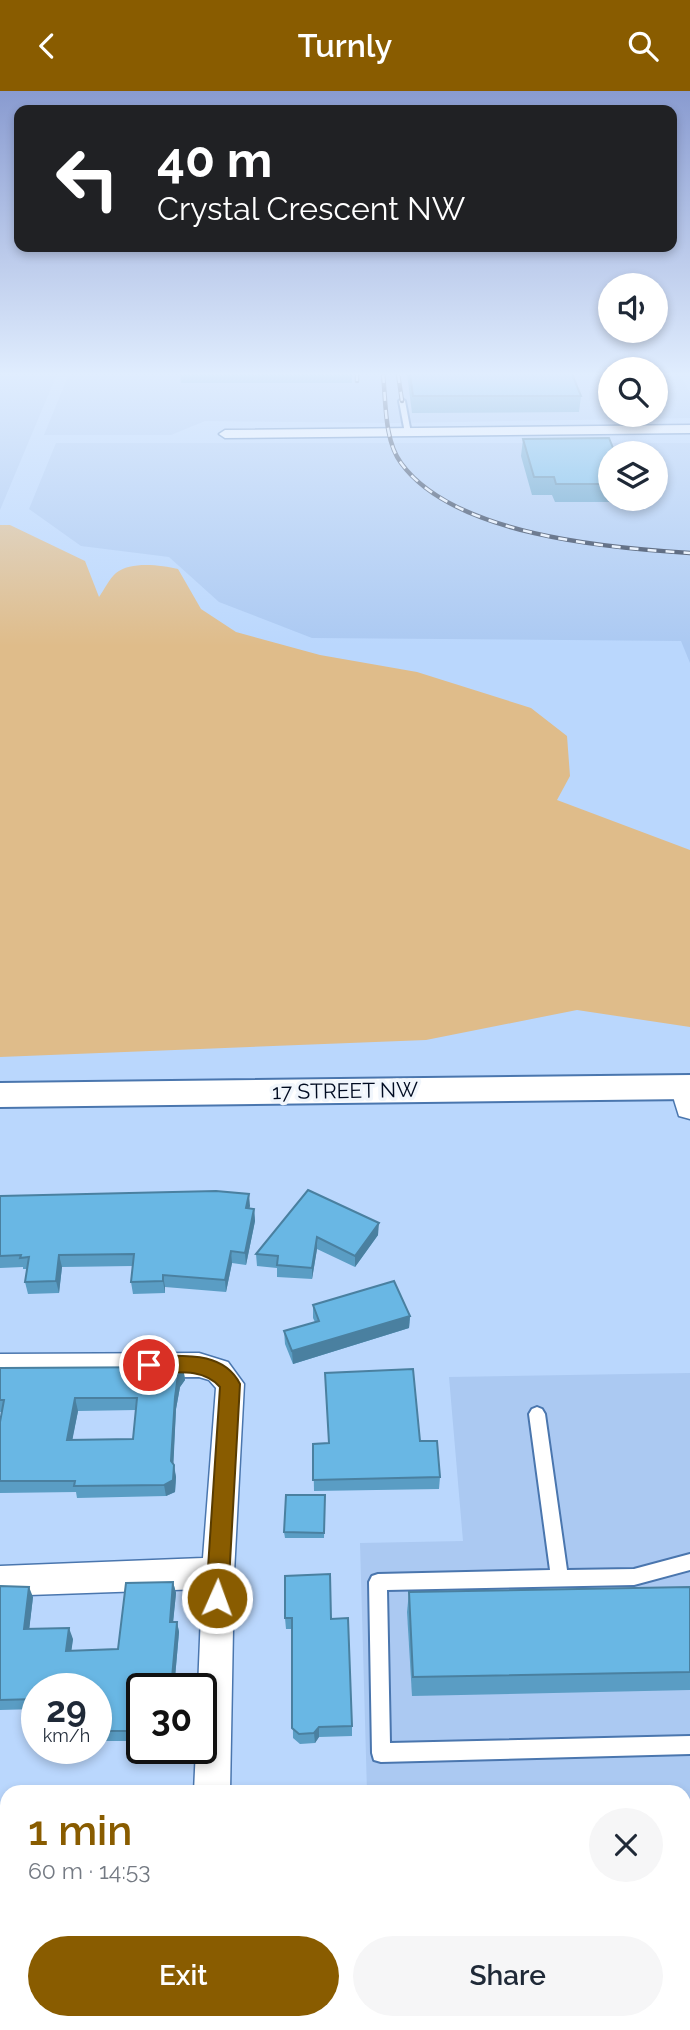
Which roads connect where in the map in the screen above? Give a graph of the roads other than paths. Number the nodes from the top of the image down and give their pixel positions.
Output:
1 (688, 1094) edge
2 (0, 1095) edge
3 (0, 1366) edge
4 (537, 1413) dead end
5 (690, 1562) edge
6 (218, 1573) junction
7 (560, 1579) junction
8 (0, 1581) edge
9 (690, 1745) edge
10 (212, 1785) edge

1 - 2 main road, 17 STREET NW
3 - 6 street
4 - 7 lane
5 - 7 lane
6 - 8 street
6 - 10 street
7 - 9 lane

